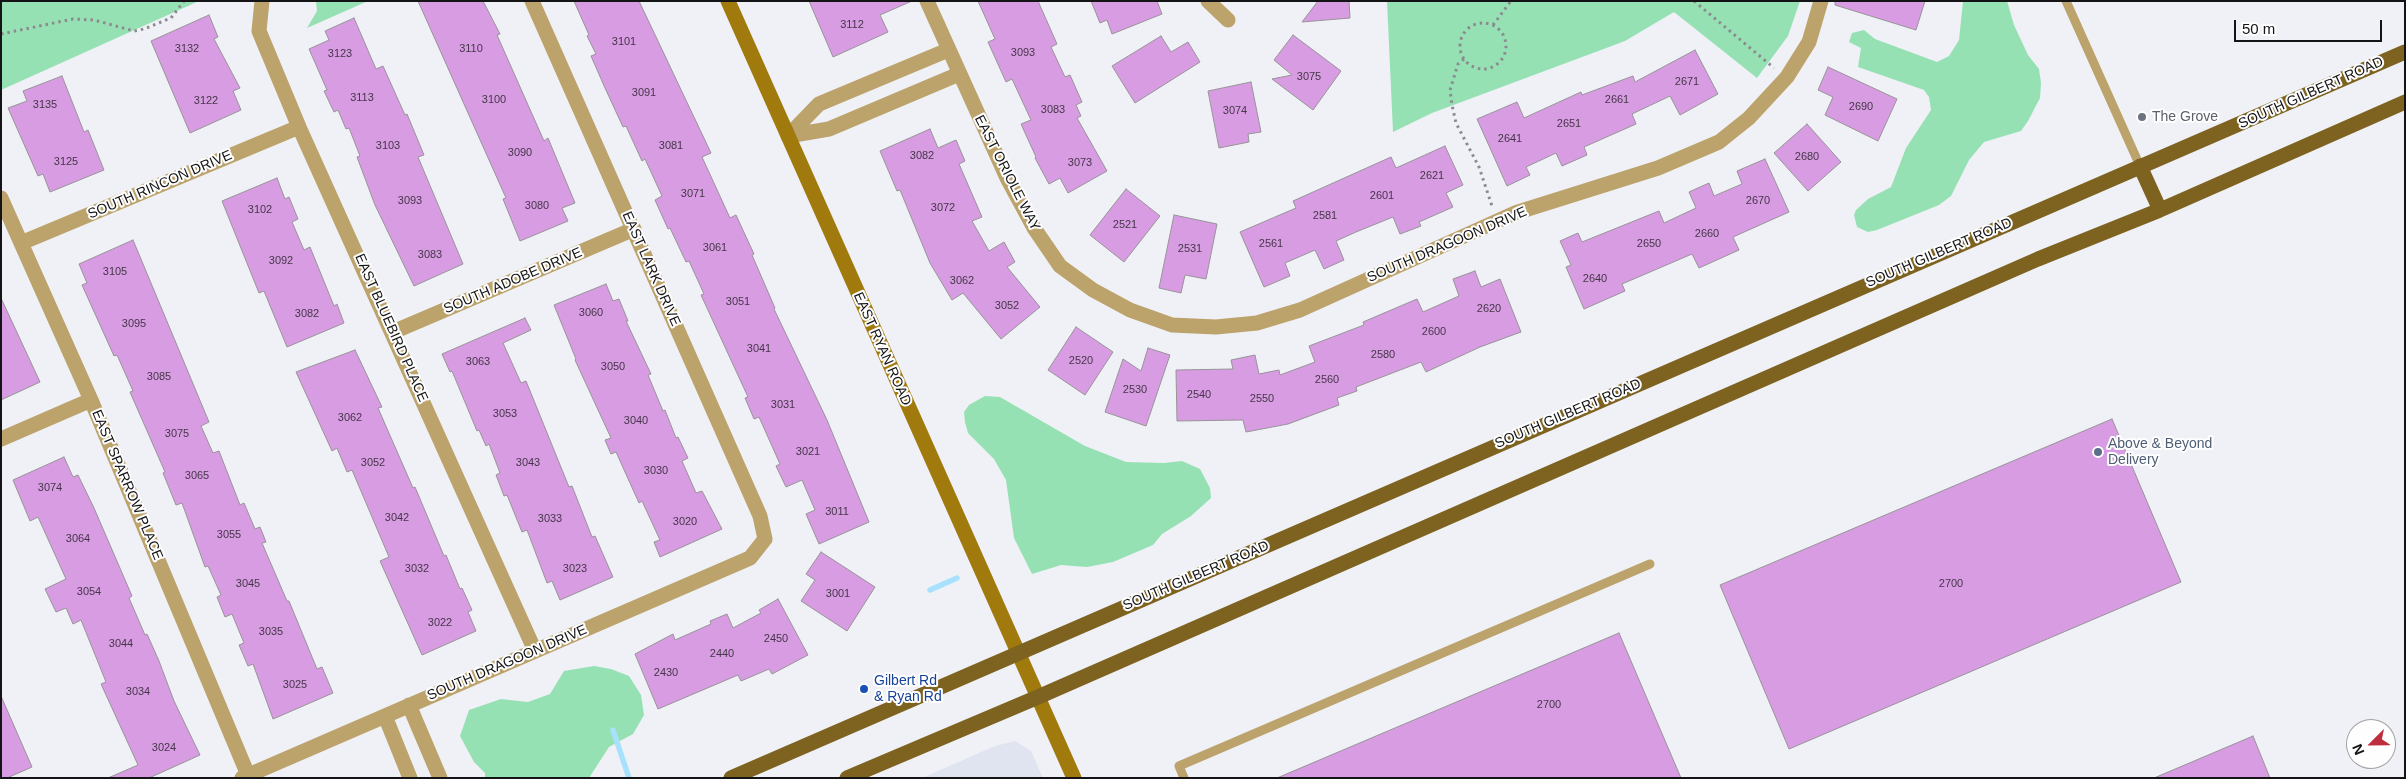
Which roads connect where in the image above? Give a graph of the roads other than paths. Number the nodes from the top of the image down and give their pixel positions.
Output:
1 (262, 1) edge
2 (532, 1) edge
3 (728, 1) edge
4 (927, 1) edge
5 (1208, 1) edge
6 (1821, 1) edge
7 (2066, 1) edge
8 (1228, 20) dead end
9 (948, 50) junction
10 (2405, 52) edge
11 (959, 74) junction
12 (2405, 102) edge
13 (300, 127) junction
14 (788, 136) junction
15 (2140, 166) junction
16 (1, 198) edge
17 (2160, 210) junction
18 (634, 229) junction
19 (21, 242) junction
20 (1130, 310) joint
21 (393, 332) junction
22 (92, 400) junction
23 (1, 439) edge
24 (765, 539) joint
25 (1650, 564) dead end
26 (535, 651) junction
27 (1017, 654) junction
28 (1038, 697) junction
29 (409, 706) junction
30 (385, 716) junction
31 (245, 776) edge
32 (410, 778) edge
33 (440, 778) edge
34 (732, 778) edge
35 (847, 778) edge
36 (1074, 778) edge
37 (1184, 778) edge

1 - 13 street, EAST BLUEBIRD PLACE
2 - 18 street, EAST LARK DRIVE
3 - 14 street, EAST RYAN ROAD
4 - 9 street, EAST ORIOLE WAY
5 - 8 street
6 - 20 street, SOUTH DRAGOON DRIVE
7 - 15 lane
9 - 11 street, EAST ORIOLE WAY
9 - 14 street
10 - 15 main road, SOUTH GILBERT ROAD
11 - 14 street
11 - 20 street, EAST ORIOLE WAY
12 - 17 main road
13 - 19 street, SOUTH RINCON DRIVE
13 - 21 street, EAST BLUEBIRD PLACE
14 - 27 street, EAST RYAN ROAD
15 - 17 main road
15 - 27 main road, SOUTH GILBERT ROAD
16 - 19 street, EAST SPARROW PLACE
17 - 28 main road
18 - 21 street, SOUTH ADOBE DRIVE
18 - 24 street, EAST LARK DRIVE
19 - 22 street, EAST SPARROW PLACE
21 - 26 street, EAST BLUEBIRD PLACE
22 - 23 street
22 - 31 street, EAST SPARROW PLACE
24 - 26 street, SOUTH DRAGOON DRIVE
25 - 37 lane
26 - 29 street, SOUTH DRAGOON DRIVE
27 - 28 street, EAST RYAN ROAD
27 - 34 main road, SOUTH GILBERT ROAD
28 - 35 main road
28 - 36 street, EAST RYAN ROAD
29 - 30 street, SOUTH DRAGOON DRIVE
29 - 33 street
30 - 31 street, SOUTH DRAGOON DRIVE
30 - 32 street

